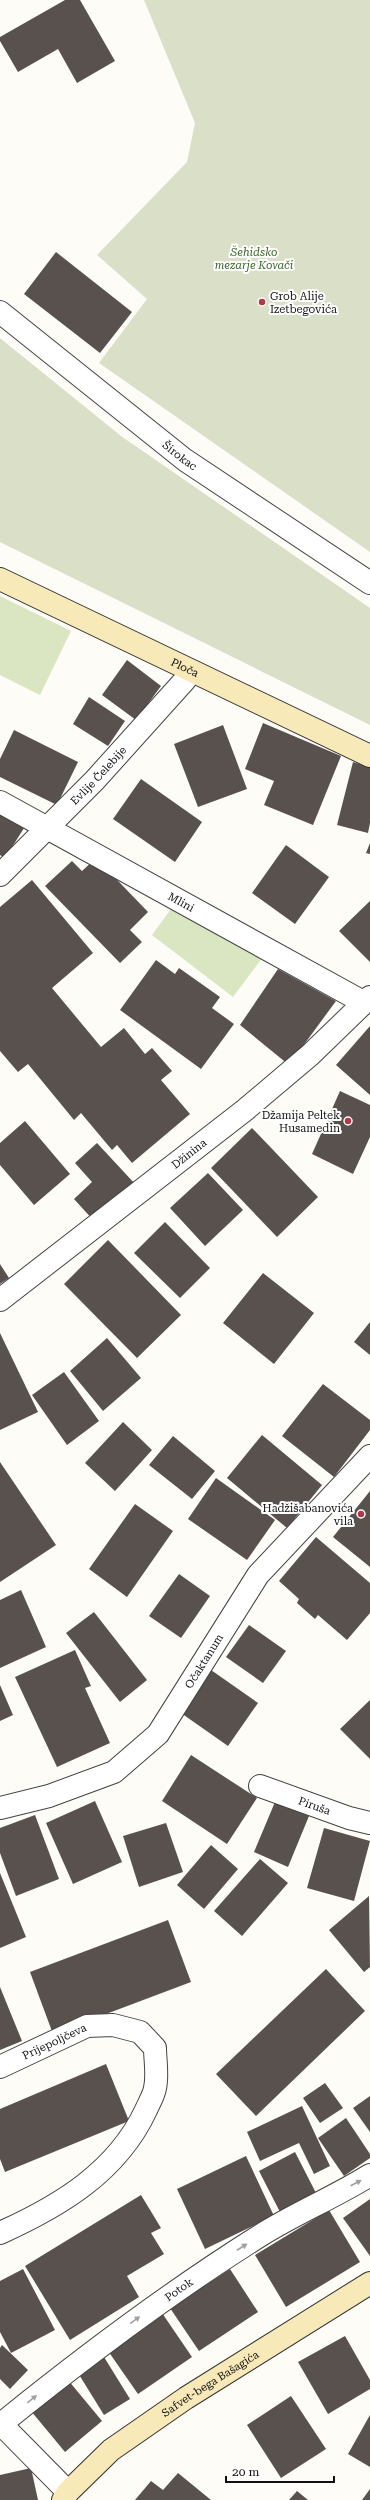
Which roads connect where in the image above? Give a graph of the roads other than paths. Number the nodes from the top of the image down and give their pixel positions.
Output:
1 (0, 312) edge
2 (0, 579) edge
3 (370, 583) edge
4 (190, 671) junction
5 (370, 756) edge
6 (0, 802) edge
7 (49, 827) junction
8 (0, 875) edge
9 (366, 999) edge
10 (0, 1300) edge
11 (370, 1456) edge
12 (260, 1786) dead end
13 (0, 1808) edge
14 (370, 1823) edge
15 (0, 2067) edge
16 (370, 2175) edge
17 (0, 2233) edge
18 (370, 2283) edge
19 (1, 2423) edge
20 (66, 2496) edge

1 - 3 street, Širokac
2 - 4 street, Ploča
4 - 5 street, Ploča
4 - 7 street, Evlije Čelebije
6 - 7 street, Mlini
7 - 8 street, Evlije Čelebije
7 - 9 street, Mlini
9 - 10 street, Džinina
11 - 13 street, Očaktanum
12 - 14 street, Piruša
15 - 17 street, Prijepoljčeva
19 -> 16 street, Potok
18 - 20 street, Safvet-bega Bašagića
19 - 20 street

